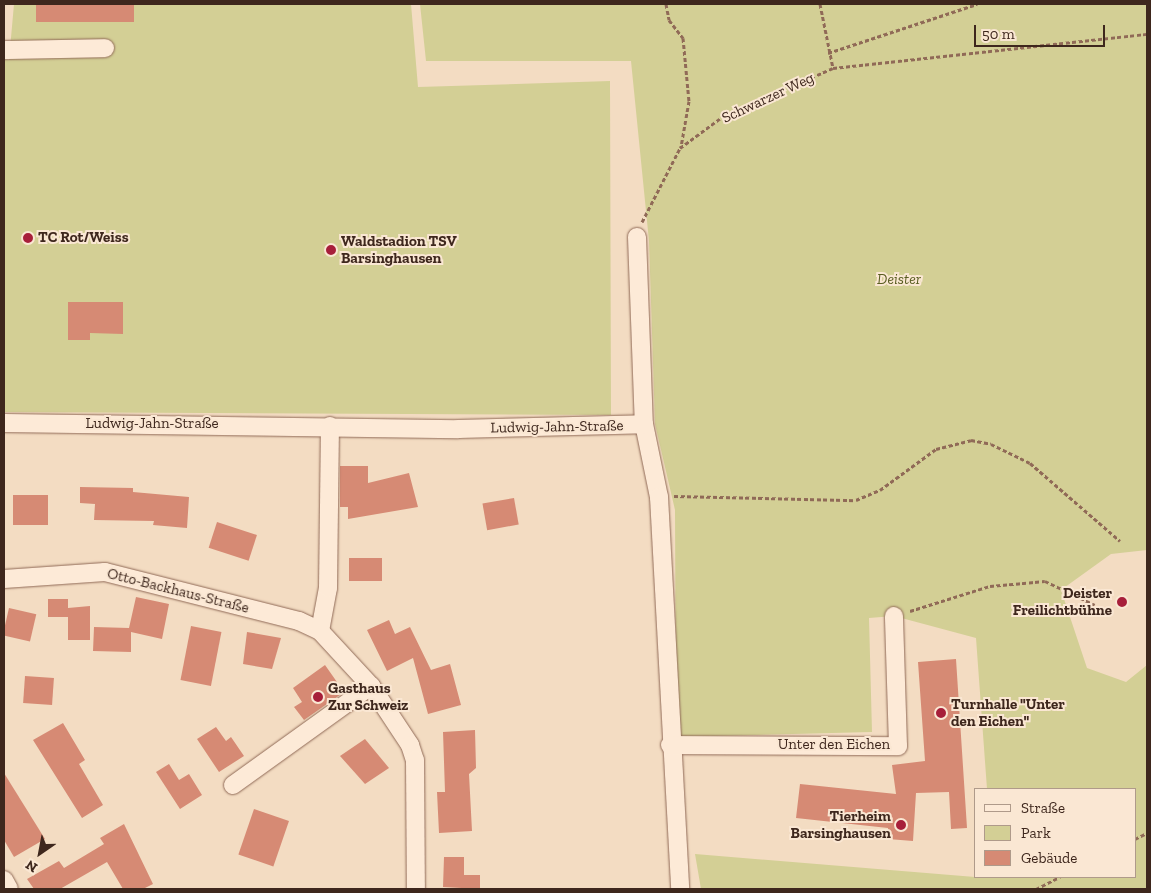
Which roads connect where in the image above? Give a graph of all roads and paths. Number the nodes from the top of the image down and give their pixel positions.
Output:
1 (666, 4) edge
2 (820, 4) edge
3 (977, 4) edge
4 (1147, 34) edge
5 (104, 48) dead end
6 (4, 50) edge
7 (828, 53) junction
8 (834, 68) junction
9 (680, 148) junction
10 (637, 237) joint
11 (4, 423) edge
12 (644, 424) junction
13 (330, 426) junction
14 (659, 497) junction
15 (1120, 541) dead end
16 (4, 579) edge
17 (1095, 605) dead end
18 (894, 616) joint
19 (320, 631) junction
20 (371, 686) junction
21 (670, 745) junction
22 (233, 785) dead end
23 (1147, 832) edge
24 (1136, 838) edge
25 (1058, 878) edge
26 (4, 880) edge
27 (10, 889) edge
28 (416, 889) edge
29 (680, 889) edge
30 (1036, 889) edge

1 - 9 path
2 - 7 path
3 - 7 path
4 - 8 path, Schwarzer Weg
5 - 6 street
7 - 8 path
8 - 9 path, Schwarzer Weg
9 - 10 path, Schwarzer Weg
10 - 12 street
11 - 13 street, Ludwig-Jahn-Straße
12 - 13 street, Ludwig-Jahn-Straße
12 - 14 street, Ludwig-Jahn-Straße
13 - 19 street
14 - 15 path
14 - 21 street, Ludwig-Jahn-Straße
16 - 19 street, Otto-Backhaus-Straße
17 - 18 path
18 - 21 street, Unter den Eichen
19 - 20 street, Otto-Backhaus-Straße
20 - 22 street
20 - 28 street, Otto-Backhaus-Straße
21 - 29 street, Ludwig-Jahn-Straße
23 - 24 path
25 - 30 path
26 - 27 street

